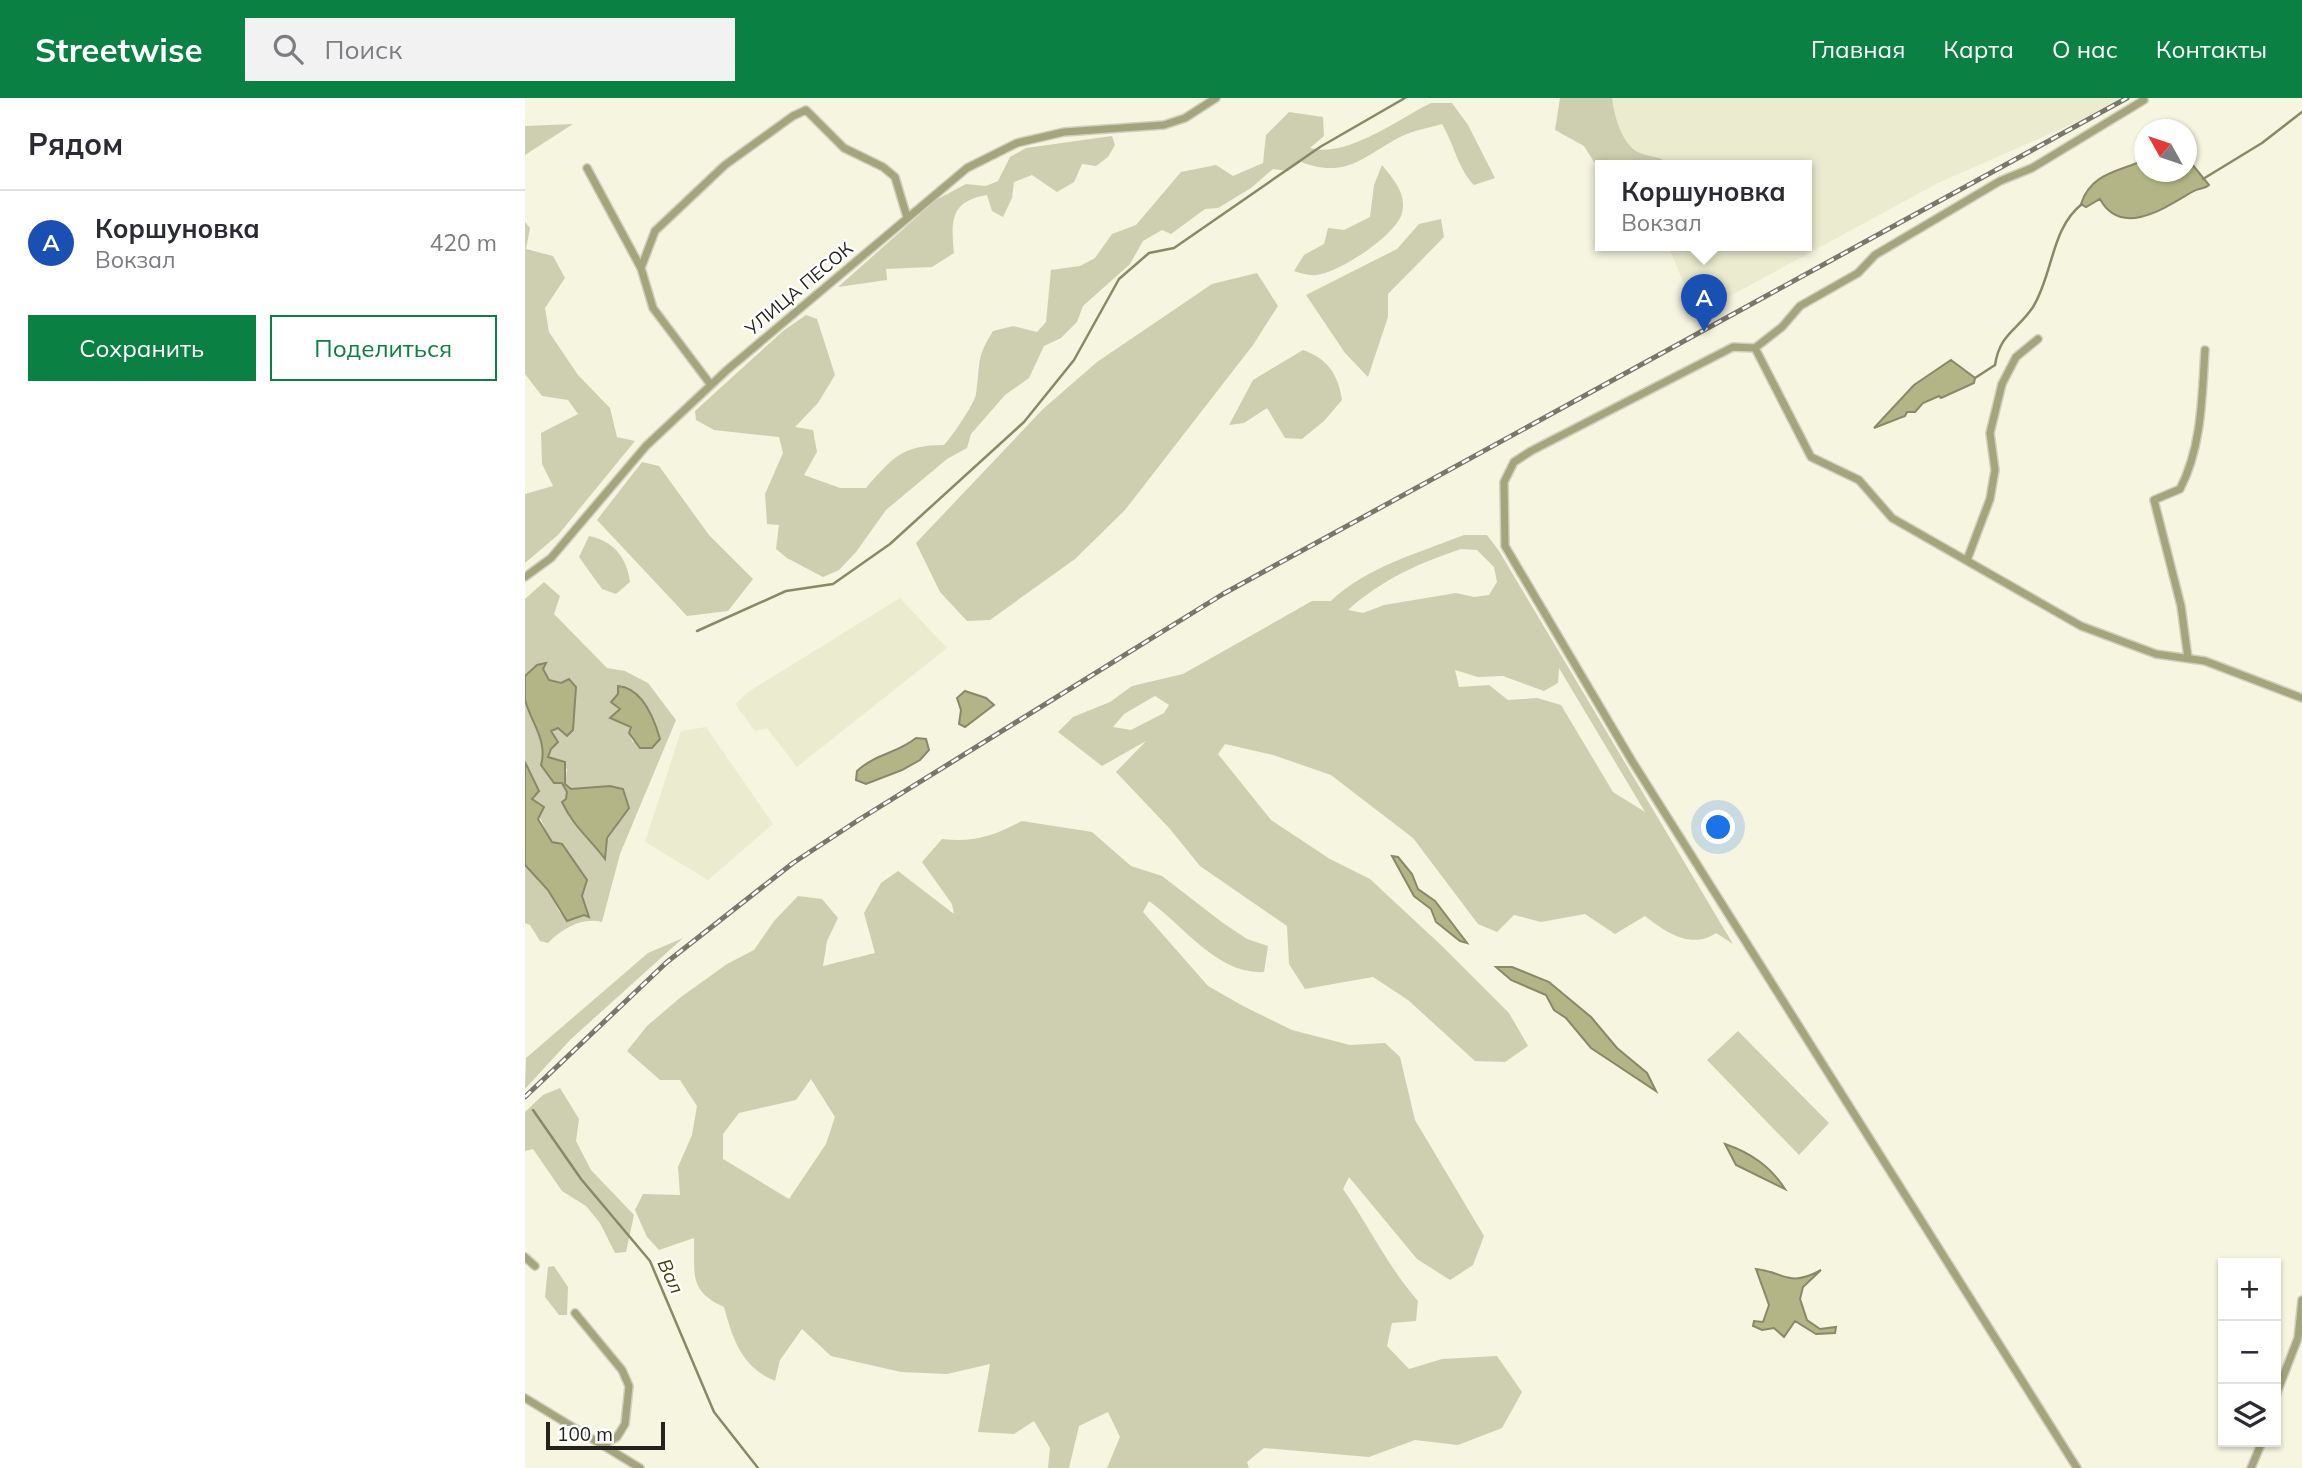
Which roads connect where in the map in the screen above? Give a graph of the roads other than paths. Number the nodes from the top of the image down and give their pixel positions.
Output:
1 (1216, 98) edge
2 (2144, 100) dead end
3 (587, 168) dead end
4 (907, 217) junction
5 (641, 268) junction
6 (2038, 339) dead end
7 (1755, 348) junction
8 (2206, 350) dead end
9 (711, 385) junction
10 (1967, 560) junction
11 (525, 577) edge
12 (2187, 658) junction
13 (2302, 698) edge
14 (525, 1257) edge
15 (535, 1266) dead end
16 (2302, 1300) edge
17 (575, 1313) dead end
18 (2300, 1340) edge
19 (2281, 1384) edge
20 (525, 1398) edge
21 (604, 1444) junction
22 (2260, 1447) edge
23 (640, 1468) edge
24 (2077, 1468) edge
25 (2251, 1468) edge

1 - 4 street, УЛИЦА ПЕСОК
2 - 7 street
3 - 5 street
4 - 5 street
4 - 9 street, УЛИЦА ПЕСОК
5 - 9 street
6 - 10 street
7 - 10 street
7 - 24 street
8 - 12 street
9 - 11 street, УЛИЦА ПЕСОК
10 - 12 street
12 - 13 street
14 - 15 street
16 - 18 street
17 - 21 street
18 - 19 street
20 - 21 street
21 - 23 street
22 - 25 street

